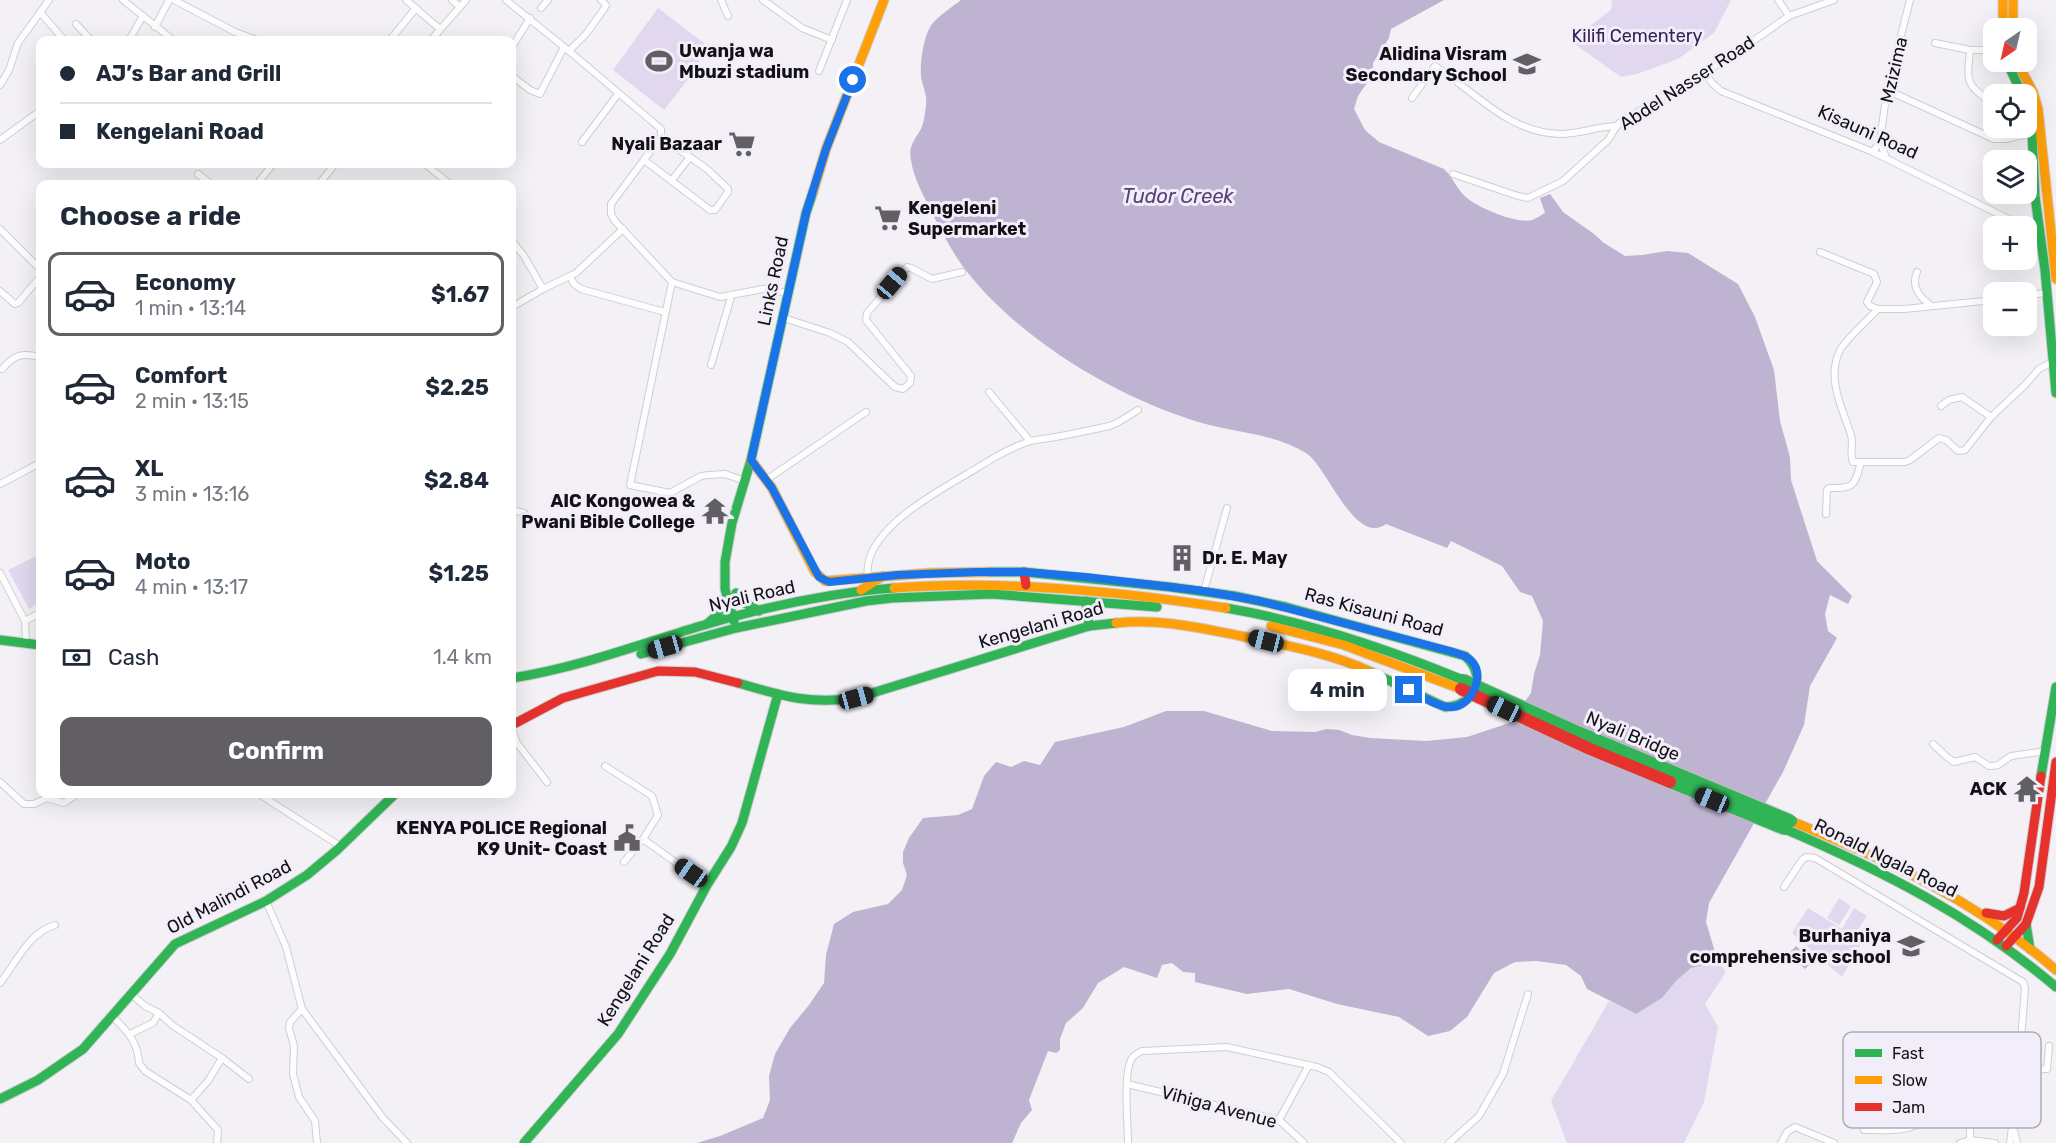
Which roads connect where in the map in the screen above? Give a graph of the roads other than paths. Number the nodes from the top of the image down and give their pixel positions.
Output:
1 (49, 0) edge
2 (123, 0) edge
3 (169, 0) edge
4 (174, 0) edge
5 (406, 0) edge
6 (452, 0) edge
7 (466, 0) edge
8 (506, 0) edge
9 (548, 0) edge
10 (722, 0) edge
11 (763, 0) edge
12 (847, 0) edge
13 (884, 0) edge
14 (1778, 0) edge
15 (1834, 0) edge
16 (1910, 0) edge
17 (2003, 0) edge
18 (2013, 0) edge
19 (605, 2) edge
20 (460, 7) junction
21 (416, 8) junction
22 (541, 8) dead end
23 (40, 12) junction
24 (143, 16) junction
25 (728, 16) dead end
26 (1789, 16) junction
27 (530, 18) junction
28 (2003, 18) edge
29 (2013, 18) edge
30 (76, 24) dead end
31 (155, 27) junction
32 (440, 29) junction
33 (61, 36) edge
34 (87, 36) edge
35 (131, 36) edge
36 (167, 36) edge
37 (246, 36) edge
38 (393, 36) edge
39 (434, 36) edge
40 (832, 40) junction
41 (516, 41) edge
42 (1935, 43) dead end
43 (567, 49) junction
44 (1970, 50) junction
45 (1983, 50) edge
46 (819, 71) dead end
47 (1704, 71) junction
48 (2022, 72) edge
49 (516, 79) edge
50 (0, 85) edge
51 (1887, 90) junction
52 (618, 94) junction
53 (1983, 95) edge
54 (1412, 98) dead end
55 (36, 114) edge
56 (1615, 126) junction
57 (1983, 134) edge
58 (661, 137) junction
59 (1992, 138) edge
60 (2010, 138) edge
61 (2032, 138) edge
62 (0, 140) edge
63 (1880, 141) junction
64 (582, 142) dead end
65 (1873, 152) junction
66 (690, 157) junction
67 (1886, 158) junction
68 (644, 160) junction
69 (270, 168) edge
70 (332, 168) edge
71 (430, 168) edge
72 (198, 174) dead end
73 (1452, 174) dead end
74 (206, 180) edge
75 (260, 180) edge
76 (322, 180) edge
77 (445, 180) edge
78 (672, 180) junction
79 (2040, 227) edge
80 (0, 229) edge
81 (623, 229) junction
82 (516, 246) edge
83 (1820, 252) dead end
84 (36, 265) edge
85 (962, 272) dead end
86 (1917, 272) dead end
87 (570, 276) junction
88 (2056, 279) edge
89 (36, 282) edge
90 (672, 282) junction
91 (543, 289) junction
92 (0, 291) edge
93 (788, 293) junction
94 (2046, 293) junction
95 (2037, 294) edge
96 (731, 297) junction
97 (1983, 301) edge
98 (516, 304) edge
99 (1930, 305) junction
100 (1878, 309) junction
101 (665, 312) junction
102 (784, 318) junction
103 (36, 356) edge
104 (2052, 362) junction
105 (711, 366) dead end
106 (2, 369) dead end
107 (989, 392) dead end
108 (2056, 393) edge
109 (1941, 406) dead end
110 (1138, 410) dead end
111 (866, 412) dead end
112 (1991, 417) junction
113 (1030, 441) junction
114 (1862, 462) junction
115 (36, 465) edge
116 (748, 471) junction
117 (764, 477) junction
118 (0, 484) edge
119 (1227, 508) dead end
120 (516, 511) edge
121 (524, 513) dead end
122 (1826, 514) dead end
123 (1024, 572) junction
124 (0, 573) edge
125 (883, 576) junction
126 (868, 577) junction
127 (1026, 585) junction
128 (1204, 591) junction
129 (855, 593) junction
130 (731, 596) junction
131 (1086, 601) junction
132 (759, 611) junction
133 (36, 615) edge
134 (25, 621) junction
135 (739, 622) junction
136 (706, 625) junction
137 (1089, 626) junction
138 (0, 640) edge
139 (26, 643) junction
140 (36, 644) edge
141 (516, 677) edge
142 (516, 684) edge
143 (1462, 684) junction
144 (778, 694) junction
145 (2056, 694) edge
146 (1450, 708) joint
147 (516, 725) edge
148 (516, 740) edge
149 (1934, 744) dead end
150 (2047, 751) junction
151 (2056, 762) edge
152 (605, 766) dead end
153 (0, 782) edge
154 (547, 783) dead end
155 (47, 798) edge
156 (47, 798) edge
157 (71, 798) edge
158 (265, 798) edge
159 (390, 798) edge
160 (1788, 825) junction
161 (643, 839) junction
162 (340, 846) junction
163 (624, 862) dead end
164 (708, 885) junction
165 (1784, 887) dead end
166 (266, 901) junction
167 (2020, 908) junction
168 (1979, 911) junction
169 (2026, 924) junction
170 (55, 925) dead end
171 (2006, 938) junction
172 (2030, 949) junction
173 (2056, 970) edge
174 (0, 983) edge
175 (2056, 987) edge
176 (131, 994) junction
177 (1528, 994) dead end
178 (302, 1009) junction
179 (159, 1013) junction
180 (113, 1017) junction
181 (2022, 1032) edge
182 (130, 1034) junction
183 (2049, 1046) dead end
184 (222, 1058) junction
185 (1309, 1065) junction
186 (2041, 1069) edge
187 (249, 1079) dead end
188 (1127, 1084) junction
189 (0, 1099) edge
190 (190, 1100) junction
191 (1279, 1120) junction
192 (1905, 1128) edge
193 (1970, 1128) edge
194 (2013, 1128) edge
195 (2013, 1128) edge
196 (1864, 1130) dead end
197 (1970, 1140) junction
198 (217, 1143) edge
199 (317, 1143) edge
200 (407, 1143) edge
201 (524, 1143) edge
202 (1128, 1143) edge
203 (1304, 1143) edge
204 (1401, 1143) edge
205 (1449, 1143) edge
206 (1781, 1143) edge
207 (1834, 1143) edge
208 (1960, 1143) edge
209 (1995, 1143) edge
210 (2010, 1143) edge
211 (2017, 1143) edge

1 - 23 street
2 - 24 street
3 - 31 street
4 - 37 street
5 - 21 street
6 - 20 street
7 - 20 street
8 - 27 street
9 - 22 street
10 - 25 street
11 - 40 street
12 - 40 street
13 - 93 main road, Links Road
14 - 26 street
15 - 26 street, Abdel Nasser Road
16 - 51 street, Mzizima
17 - 28 main road
18 - 29 main road
19 - 43 street
20 - 32 street
21 - 32 street
21 - 38 street
23 - 33 street
23 - 50 street
24 - 31 street
24 - 35 street
26 - 47 street, Abdel Nasser Road
27 - 41 street
27 - 43 street
30 - 34 street
31 - 36 street
32 - 39 street
40 - 46 street
42 - 44 street
43 - 49 street
43 - 52 street
44 - 45 street
44 - 53 street
47 - 56 street, Abdel Nasser Road
47 - 65 street, Kisauni Road
48 - 79 main road
51 - 57 street
51 - 63 street, Mzizima
52 - 58 street
52 - 64 street
54 - 56 street
55 - 62 street
56 - 73 street, Abdel Nasser Road
58 - 66 street
58 - 68 street
59 - 60 street
61 - 79 main road
63 - 65 street
63 - 67 street
65 - 67 street, Kisauni Road
66 - 78 street
66 - 78 street
67 - 79 street, Kisauni Road
68 - 78 street
68 - 81 street
69 - 75 street
70 - 76 street
71 - 77 street
72 - 74 street
79 - 88 main road
79 - 94 main road
80 - 84 street
81 - 87 street
81 - 90 street
82 - 91 street
83 - 100 street
85 - 102 street
86 - 99 street
87 - 91 street
87 - 101 street
89 - 92 street
90 - 96 street
90 - 101 street
91 - 98 street
93 - 96 street
93 - 102 main road, Links Road
94 - 95 street
94 - 104 main road
96 - 105 street
97 - 99 street
99 - 100 street
100 - 114 street
101 - 116 street
102 - 116 main road, Links Road
103 - 106 street
104 - 108 main road
104 - 112 street
107 - 113 street
109 - 112 street
110 - 113 street
111 - 117 street
112 - 114 street
113 - 126 street
114 - 122 street
115 - 118 street
116 - 117 main road
116 - 130 main road, Links Road
117 - 126 main road, Ras Kisauni Road
119 - 128 street
120 - 121 street
123 - 125 main road, Ras Kisauni Road
123 - 127 main road
123 - 128 main road, Ras Kisauni Road
124 - 134 street
125 - 126 main road, Ras Kisauni Road
125 - 129 main road
127 - 129 main road, Nyali Road
127 - 143 main road, Nyali Road
128 - 146 main road, Ras Kisauni Road
129 - 132 main road, Nyali Road
130 - 132 main road
130 - 135 main road, Links Road
130 - 136 main road
131 - 135 main road, Nyali Road
131 - 137 main road
131 - 143 main road, Nyali Road
132 - 135 main road, Nyali Road
133 - 134 street
134 - 139 street
135 - 136 main road, Nyali Road
135 - 142 main road, Nyali Road
136 - 141 main road, Nyali Road
137 - 144 main road, Kengelani Road
137 - 146 main road, Kengelani Road
138 - 139 main road
139 - 140 main road
143 - 160 main road, Nyali Bridge, bridge
144 - 147 main road, Kengelani Road
144 - 164 main road, Kengelani Road
145 - 150 main road
148 - 154 street
149 - 150 street
150 - 167 main road
151 - 169 main road
152 - 161 street
153 - 155 street
156 - 157 street
158 - 162 street
159 - 162 main road, Old Malindi Road
160 - 168 main road, Ronald Ngala Road
160 - 171 main road, Ronald Ngala Road
161 - 163 street
161 - 164 street
162 - 166 main road, Old Malindi Road
164 - 201 main road, Kengelani Road
165 - 181 street
166 - 176 main road, Old Malindi Road
166 - 178 street
167 - 168 main road
167 - 171 main road
168 - 171 main road, Ronald Ngala Road
169 - 171 main road
169 - 172 main road
170 - 174 street
171 - 172 main road, Ronald Ngala Road
171 - 175 main road, Ronald Ngala Road
172 - 173 main road, Ronald Ngala Road
176 - 179 street
176 - 180 main road, Old Malindi Road
177 - 205 street
178 - 199 street
178 - 200 street
179 - 182 street
179 - 184 street
180 - 182 street
180 - 189 main road, Old Malindi Road
182 - 190 street
183 - 186 street
184 - 187 street
184 - 190 street
185 - 188 street
185 - 191 street
185 - 204 street
188 - 191 street, Vihiga Avenue
188 - 202 street
190 - 198 street
191 - 203 street, Vihiga Avenue
192 - 196 street
193 - 197 street
194 - 210 street
195 - 211 street
197 - 208 street
197 - 209 street
206 - 207 street

